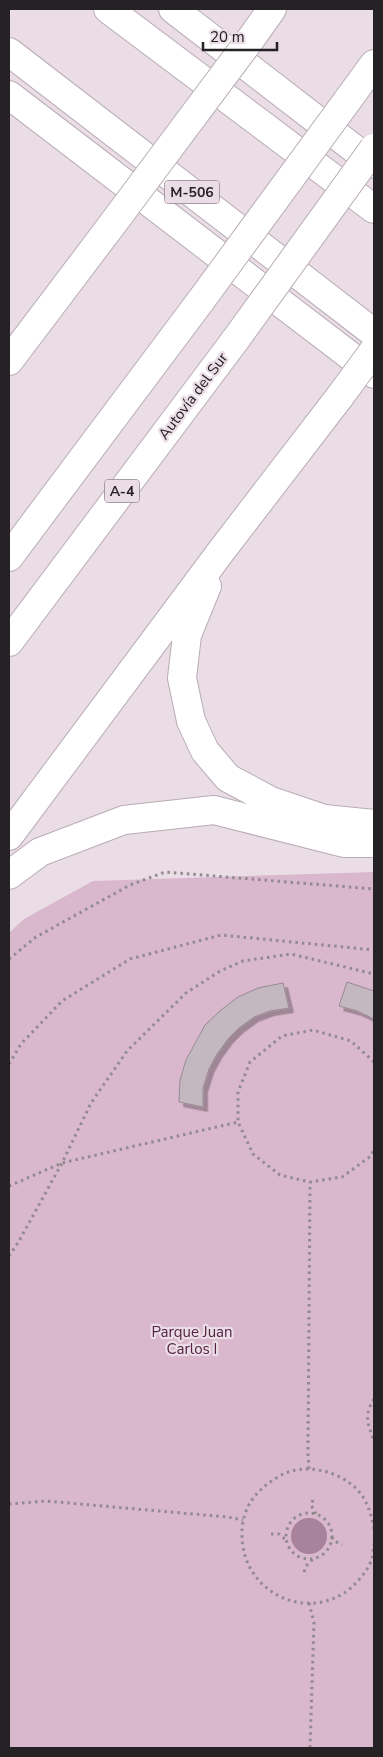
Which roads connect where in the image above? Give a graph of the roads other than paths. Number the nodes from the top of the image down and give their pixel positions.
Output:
1 (108, 9) edge
2 (173, 9) edge
3 (272, 9) edge
4 (9, 52) edge
5 (374, 64) edge
6 (9, 95) edge
7 (9, 105) edge
8 (68, 141) junction
9 (374, 148) edge
10 (374, 164) edge
11 (374, 209) edge
12 (374, 333) edge
13 (374, 350) edge
14 (9, 361) edge
15 (374, 374) edge
16 (222, 550) junction
17 (9, 558) edge
18 (9, 642) edge
19 (374, 824) edge
20 (9, 836) edge
21 (374, 843) edge
22 (9, 875) edge

1 - 11 highway
2 - 10 highway
3 - 14 highway, bridge
4 - 12 highway, M-506
5 - 17 highway, bridge
6 - 8 highway
7 - 8 highway
8 - 15 highway
9 - 18 highway, Autovía del Sur / A-4, bridge
13 - 16 highway, bridge
16 - 19 highway
16 - 20 highway
21 - 22 highway

